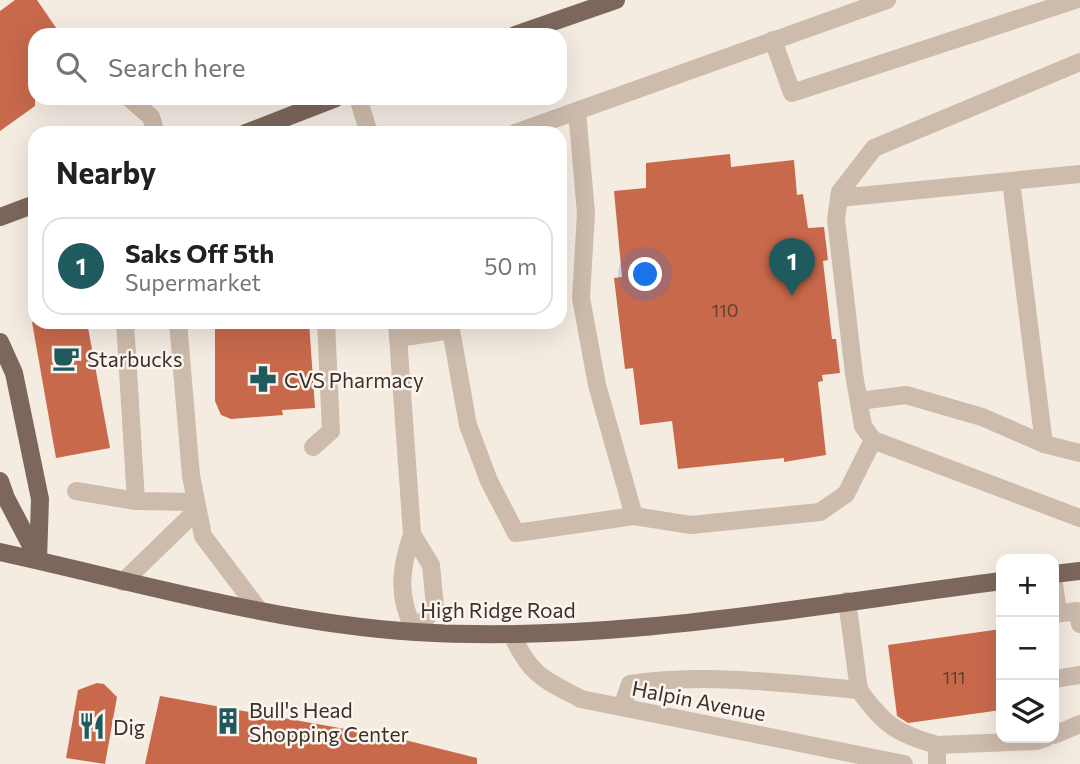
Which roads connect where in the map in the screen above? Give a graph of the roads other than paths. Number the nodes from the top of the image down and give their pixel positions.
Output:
1 (616, 0) edge
2 (887, 0) edge
3 (1075, 0) edge
4 (535, 28) edge
5 (773, 40) junction
6 (1080, 62) edge
7 (137, 105) edge
8 (318, 105) edge
9 (360, 105) edge
10 (577, 111) junction
11 (154, 126) edge
12 (264, 126) edge
13 (367, 126) edge
14 (535, 126) edge
15 (1080, 174) edge
16 (1011, 181) junction
17 (839, 198) junction
18 (28, 207) edge
19 (0, 217) edge
20 (125, 329) edge
21 (179, 329) edge
22 (326, 329) edge
23 (451, 329) edge
24 (398, 330) edge
25 (0, 342) edge
26 (859, 401) junction
27 (873, 439) junction
28 (1044, 444) junction
29 (313, 447) dead end
30 (1080, 453) edge
31 (0, 481) edge
32 (76, 491) dead end
33 (136, 501) junction
34 (196, 506) junction
35 (634, 516) junction
36 (1080, 518) edge
37 (412, 534) junction
38 (0, 552) edge
39 (38, 560) junction
40 (1080, 571) edge
41 (1059, 573) edge
42 (123, 582) junction
43 (996, 582) edge
44 (847, 601) junction
45 (259, 610) junction
46 (1059, 614) edge
47 (1080, 624) edge
48 (415, 632) junction
49 (512, 635) junction
50 (1080, 675) edge
51 (1059, 679) edge
52 (859, 690) junction
53 (622, 707) junction
54 (1080, 724) edge
55 (1059, 733) edge
56 (996, 743) edge
57 (937, 745) junction
58 (904, 764) edge
59 (937, 764) edge

1 - 4 main road
2 - 5 street
3 - 5 street
5 - 10 street
6 - 17 street
7 - 11 street
8 - 12 main road
9 - 13 street
10 - 14 street
10 - 35 street
15 - 16 street
16 - 17 street
16 - 28 street
17 - 26 street
18 - 19 main road
20 - 33 street
21 - 34 street
22 - 29 street
23 - 35 street
24 - 37 street
25 - 39 main road
26 - 27 street
26 - 28 street
27 - 35 street
27 - 36 street
28 - 30 street
31 - 39 main road
32 - 33 street
33 - 34 street
34 - 42 street
34 - 45 street
37 - 48 street
37 - 48 street
38 - 39 main road, High Ridge Road
39 - 42 main road, High Ridge Road
40 - 41 main road
42 - 45 main road, High Ridge Road
43 - 44 main road, High Ridge Road
44 - 49 main road, High Ridge Road
44 - 52 street
45 - 48 main road, High Ridge Road
46 - 47 street
48 - 49 main road, High Ridge Road
49 - 53 street, Halpin Avenue
50 - 51 street
52 - 53 street
52 - 57 street
53 - 58 street, Halpin Avenue
54 - 55 street
56 - 57 street
57 - 59 street

